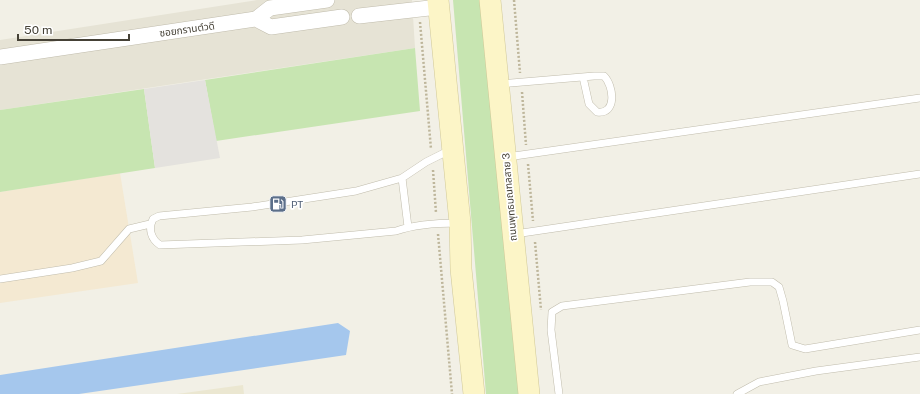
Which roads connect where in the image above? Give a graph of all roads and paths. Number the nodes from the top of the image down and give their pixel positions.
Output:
1 (327, 0) edge
2 (490, 0) edge
3 (514, 0) edge
4 (305, 2) edge
5 (432, 5) edge
6 (359, 16) dead end
7 (342, 17) dead end
8 (256, 19) junction
9 (0, 57) edge
10 (583, 77) junction
11 (521, 82) junction
12 (498, 84) junction
13 (920, 98) edge
14 (453, 149) junction
15 (527, 154) junction
16 (505, 157) junction
17 (432, 159) junction
18 (920, 174) edge
19 (402, 178) junction
20 (437, 223) junction
21 (460, 223) junction
22 (150, 224) junction
23 (408, 227) junction
24 (534, 232) junction
25 (512, 235) junction
26 (0, 278) edge
27 (541, 317) dead end
28 (920, 330) edge
29 (920, 357) edge
30 (452, 394) edge
31 (474, 394) edge
32 (529, 394) edge
33 (559, 394) edge
34 (737, 394) edge

1 - 4 street, ซอยกรานต์วดี
2 - 12 main road, ถนนพุทธมณฑลสาย 3
3 - 11 path
4 - 8 street, ซอยกรานต์วดี
5 - 6 street
5 - 14 main road
5 - 17 path
7 - 8 street
8 - 9 street, ซอยกรานต์วดี
10 - 10 lane
10 - 11 lane
11 - 12 lane
11 - 15 path
12 - 16 main road, ถนนพุทธมณฑลสาย 3
13 - 15 lane
14 - 17 lane
14 - 21 main road
15 - 16 lane
15 - 24 path
16 - 25 main road, ถนนพุทธมณฑลสาย 3
17 - 19 lane
17 - 20 path
18 - 24 lane
19 - 22 lane
19 - 23 lane
20 - 21 lane
20 - 23 lane
20 - 30 path
21 - 31 main road
22 - 23 lane
22 - 26 lane
24 - 25 lane
24 - 27 path
25 - 32 main road, ถนนพุทธมณฑลสาย 3
28 - 33 lane
29 - 34 lane

